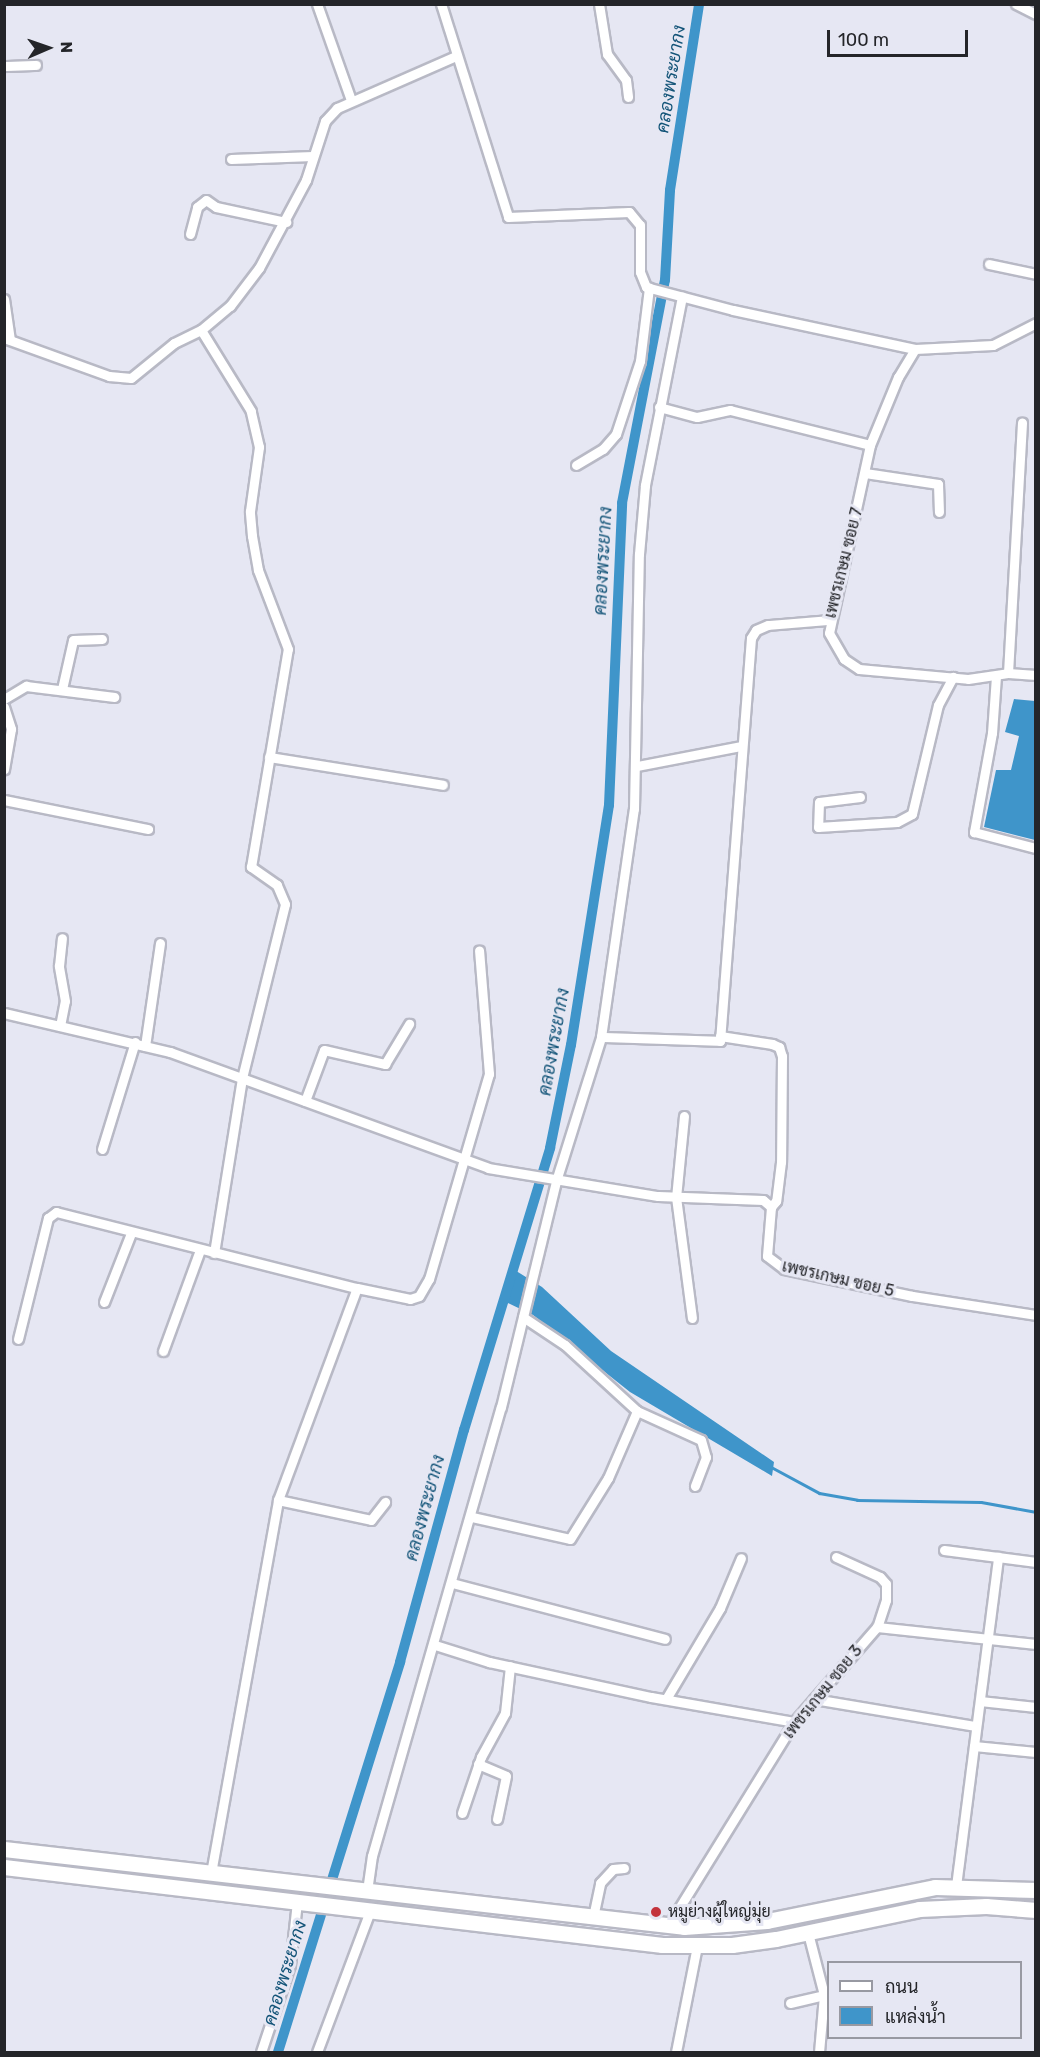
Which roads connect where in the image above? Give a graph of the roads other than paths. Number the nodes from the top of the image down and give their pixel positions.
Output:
1 (317, 4) edge
2 (441, 4) edge
3 (599, 4) edge
4 (1016, 4) edge
5 (1035, 14) edge
6 (454, 57) junction
7 (36, 65) dead end
8 (4, 66) edge
9 (628, 97) dead end
10 (351, 100) junction
11 (313, 156) junction
12 (231, 159) dead end
13 (286, 222) junction
14 (190, 234) dead end
15 (989, 264) dead end
16 (1035, 274) edge
17 (652, 289) junction
18 (679, 296) junction
19 (4, 299) edge
20 (1035, 323) edge
21 (201, 330) junction
22 (7, 339) edge
23 (915, 349) junction
24 (658, 406) junction
25 (1022, 422) dead end
26 (870, 445) junction
27 (576, 465) dead end
28 (865, 473) junction
29 (939, 512) dead end
30 (829, 620) junction
31 (102, 639) dead end
32 (1008, 673) junction
33 (1035, 675) edge
34 (996, 676) junction
35 (953, 677) junction
36 (62, 689) junction
37 (114, 697) dead end
38 (4, 699) edge
39 (4, 707) edge
40 (741, 746) junction
41 (269, 757) junction
42 (637, 766) junction
43 (4, 769) edge
44 (443, 785) dead end
45 (860, 797) dead end
46 (4, 800) edge
47 (148, 829) dead end
48 (1035, 848) edge
49 (62, 938) dead end
50 (160, 943) dead end
51 (479, 950) dead end
52 (4, 1013) edge
53 (409, 1024) dead end
54 (60, 1026) junction
55 (720, 1036) junction
56 (601, 1037) junction
57 (135, 1042) junction
58 (145, 1046) junction
59 (242, 1078) junction
60 (306, 1101) junction
61 (684, 1116) dead end
62 (102, 1149) dead end
63 (465, 1159) junction
64 (554, 1180) junction
65 (676, 1197) junction
66 (771, 1207) junction
67 (131, 1233) junction
68 (200, 1250) junction
69 (214, 1253) junction
70 (357, 1288) junction
71 (104, 1302) dead end
72 (1035, 1316) edge
73 (523, 1317) junction
74 (692, 1318) dead end
75 (18, 1340) dead end
76 (163, 1352) dead end
77 (638, 1411) junction
78 (695, 1486) dead end
79 (278, 1500) junction
80 (385, 1502) dead end
81 (472, 1517) junction
82 (944, 1550) dead end
83 (836, 1557) dead end
84 (998, 1557) junction
85 (741, 1558) dead end
86 (1035, 1562) edge
87 (452, 1582) junction
88 (877, 1627) junction
89 (664, 1638) dead end
90 (987, 1639) junction
91 (1035, 1644) edge
92 (435, 1645) junction
93 (510, 1666) junction
94 (666, 1699) junction
95 (814, 1699) junction
96 (980, 1701) junction
97 (1035, 1707) edge
98 (794, 1722) junction
99 (976, 1726) junction
100 (974, 1746) junction
101 (1035, 1752) edge
102 (478, 1764) junction
103 (462, 1814) dead end
104 (497, 1819) dead end
105 (4, 1849) edge
106 (4, 1867) edge
107 (624, 1868) dead end
108 (211, 1873) junction
109 (956, 1886) junction
110 (364, 1890) junction
111 (1035, 1890) edge
112 (304, 1903) junction
113 (364, 1910) junction
114 (1035, 1910) edge
115 (593, 1917) junction
116 (669, 1926) junction
117 (808, 1933) junction
118 (697, 1946) junction
119 (826, 1994) edge
120 (790, 2003) dead end
121 (261, 2052) edge
122 (317, 2052) edge
123 (676, 2052) edge
124 (819, 2052) edge

1 - 10 street
2 - 6 street
3 - 9 street
4 - 5 street
6 - 10 street
6 - 17 street
7 - 8 street
10 - 11 street
11 - 12 street
11 - 13 street
13 - 14 street
13 - 21 street
15 - 16 street
17 - 18 street
17 - 27 street
18 - 23 street
18 - 24 street
19 - 22 street
20 - 23 street
21 - 22 street
21 - 41 street
23 - 26 street, เพชรเกษม ซอย 7
24 - 26 street
24 - 42 street
25 - 32 street
26 - 28 street, เพชรเกษม ซอย 7
28 - 29 street
28 - 30 street, เพชรเกษม ซอย 7
30 - 35 street, เพชรเกษม ซอย 7
30 - 40 street
31 - 36 street
32 - 33 street, เพชรเกษม ซอย 7
32 - 34 street, เพชรเกษม ซอย 7
34 - 35 street, เพชรเกษม ซอย 7
34 - 48 street
35 - 45 street
36 - 37 street
36 - 38 street
39 - 43 street
40 - 42 street
40 - 55 street
41 - 44 street
41 - 59 street
42 - 56 street
46 - 47 street
49 - 54 street
50 - 58 street
51 - 63 street
52 - 54 street
53 - 60 street
54 - 57 street
55 - 56 street
55 - 66 street
56 - 64 street
57 - 58 street
57 - 62 street
58 - 59 street
59 - 60 street
59 - 69 street
60 - 63 street
61 - 65 street
63 - 64 street
63 - 70 street
64 - 65 street
64 - 73 street
65 - 66 street
65 - 74 street
66 - 72 street, เพชรเกษม ซอย 5
67 - 68 street
67 - 71 street
67 - 75 street
68 - 69 street
68 - 76 street
69 - 70 street
70 - 79 street
73 - 77 street
73 - 81 street
77 - 78 street
77 - 81 street
79 - 80 street
79 - 108 street
81 - 87 street
82 - 84 street
83 - 88 street
84 - 86 street
84 - 90 street
85 - 94 street
87 - 89 street
87 - 92 street
88 - 90 street
88 - 95 street, เพชรเกษม ซอย 3
90 - 91 street
90 - 96 street
92 - 93 street
92 - 110 street
93 - 94 street
93 - 102 street
94 - 98 street
95 - 98 street, เพชรเกษม ซอย 3
95 - 99 street
96 - 97 street
96 - 99 street
98 - 116 street, เพชรเกษม ซอย 3
99 - 100 street
100 - 101 street
100 - 109 street
102 - 103 street
102 - 104 street
105 - 108 main road
106 - 112 main road
107 - 115 street
108 - 110 main road
109 - 111 main road
109 - 116 main road
110 - 115 main road
112 - 113 main road
112 - 121 street
113 - 118 main road
113 - 122 street
114 - 117 main road
115 - 116 main road
117 - 118 main road
117 - 119 street
118 - 123 street
119 - 120 street
119 - 124 street

